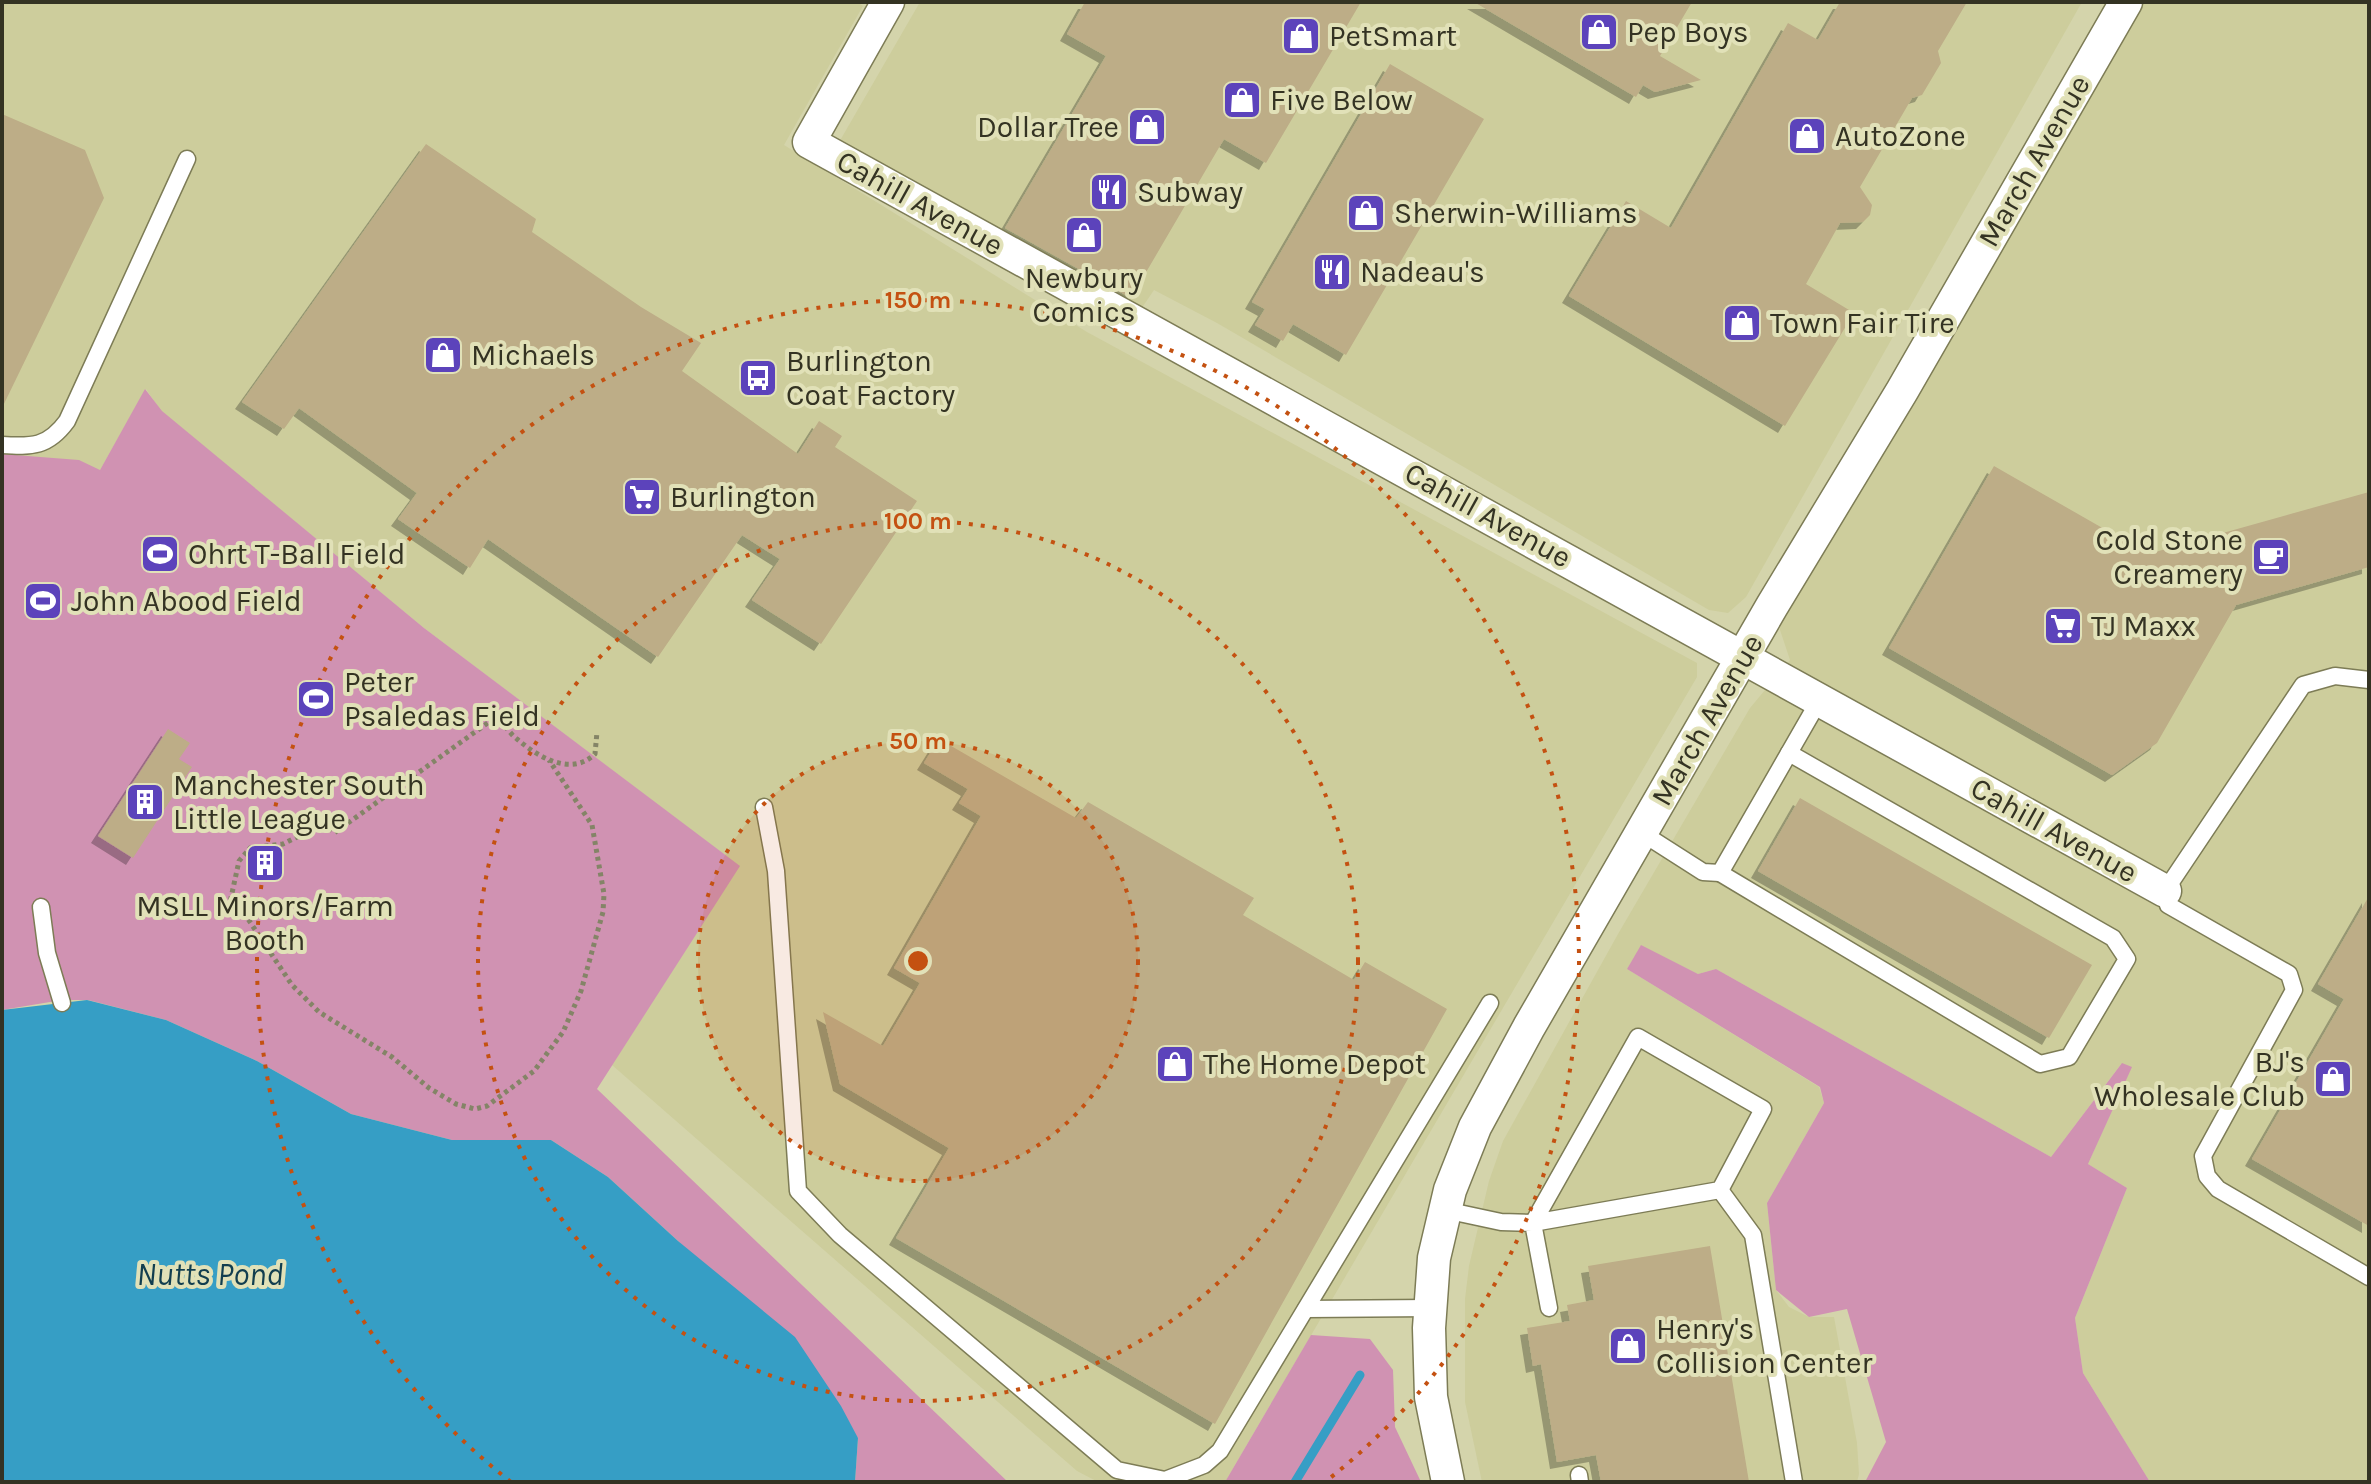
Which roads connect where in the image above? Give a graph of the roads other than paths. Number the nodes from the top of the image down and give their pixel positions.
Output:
1 (888, 2) edge
2 (2126, 2) edge
3 (187, 159) dead end
4 (2, 445) edge
5 (1745, 657) junction
6 (2369, 680) edge
7 (1820, 699) junction
8 (1789, 753) junction
9 (764, 807) dead end
10 (1642, 833) junction
11 (1720, 873) junction
12 (2165, 891) junction
13 (41, 907) dead end
14 (62, 1003) dead end
15 (1490, 1003) dead end
16 (1720, 1190) junction
17 (1445, 1210) junction
18 (1533, 1223) junction
19 (2369, 1277) edge
20 (1431, 1308) junction
21 (1549, 1308) dead end
22 (1306, 1309) junction
23 (1448, 1482) edge
24 (1794, 1482) edge

1 - 5 street, Cahill Avenue
2 - 5 street, March Avenue
3 - 4 lane
5 - 7 street, Cahill Avenue
5 - 10 street, March Avenue
6 - 12 lane
7 - 8 lane
7 - 12 street, Cahill Avenue
8 - 11 lane
8 - 11 lane
9 - 22 lane
10 - 11 lane
10 - 17 street, March Avenue
12 - 19 lane
13 - 14 lane
15 - 22 lane
16 - 18 lane
16 - 18 lane
16 - 24 lane
17 - 18 lane
17 - 20 street, March Avenue
18 - 21 lane
20 - 22 lane
20 - 23 street, March Avenue

